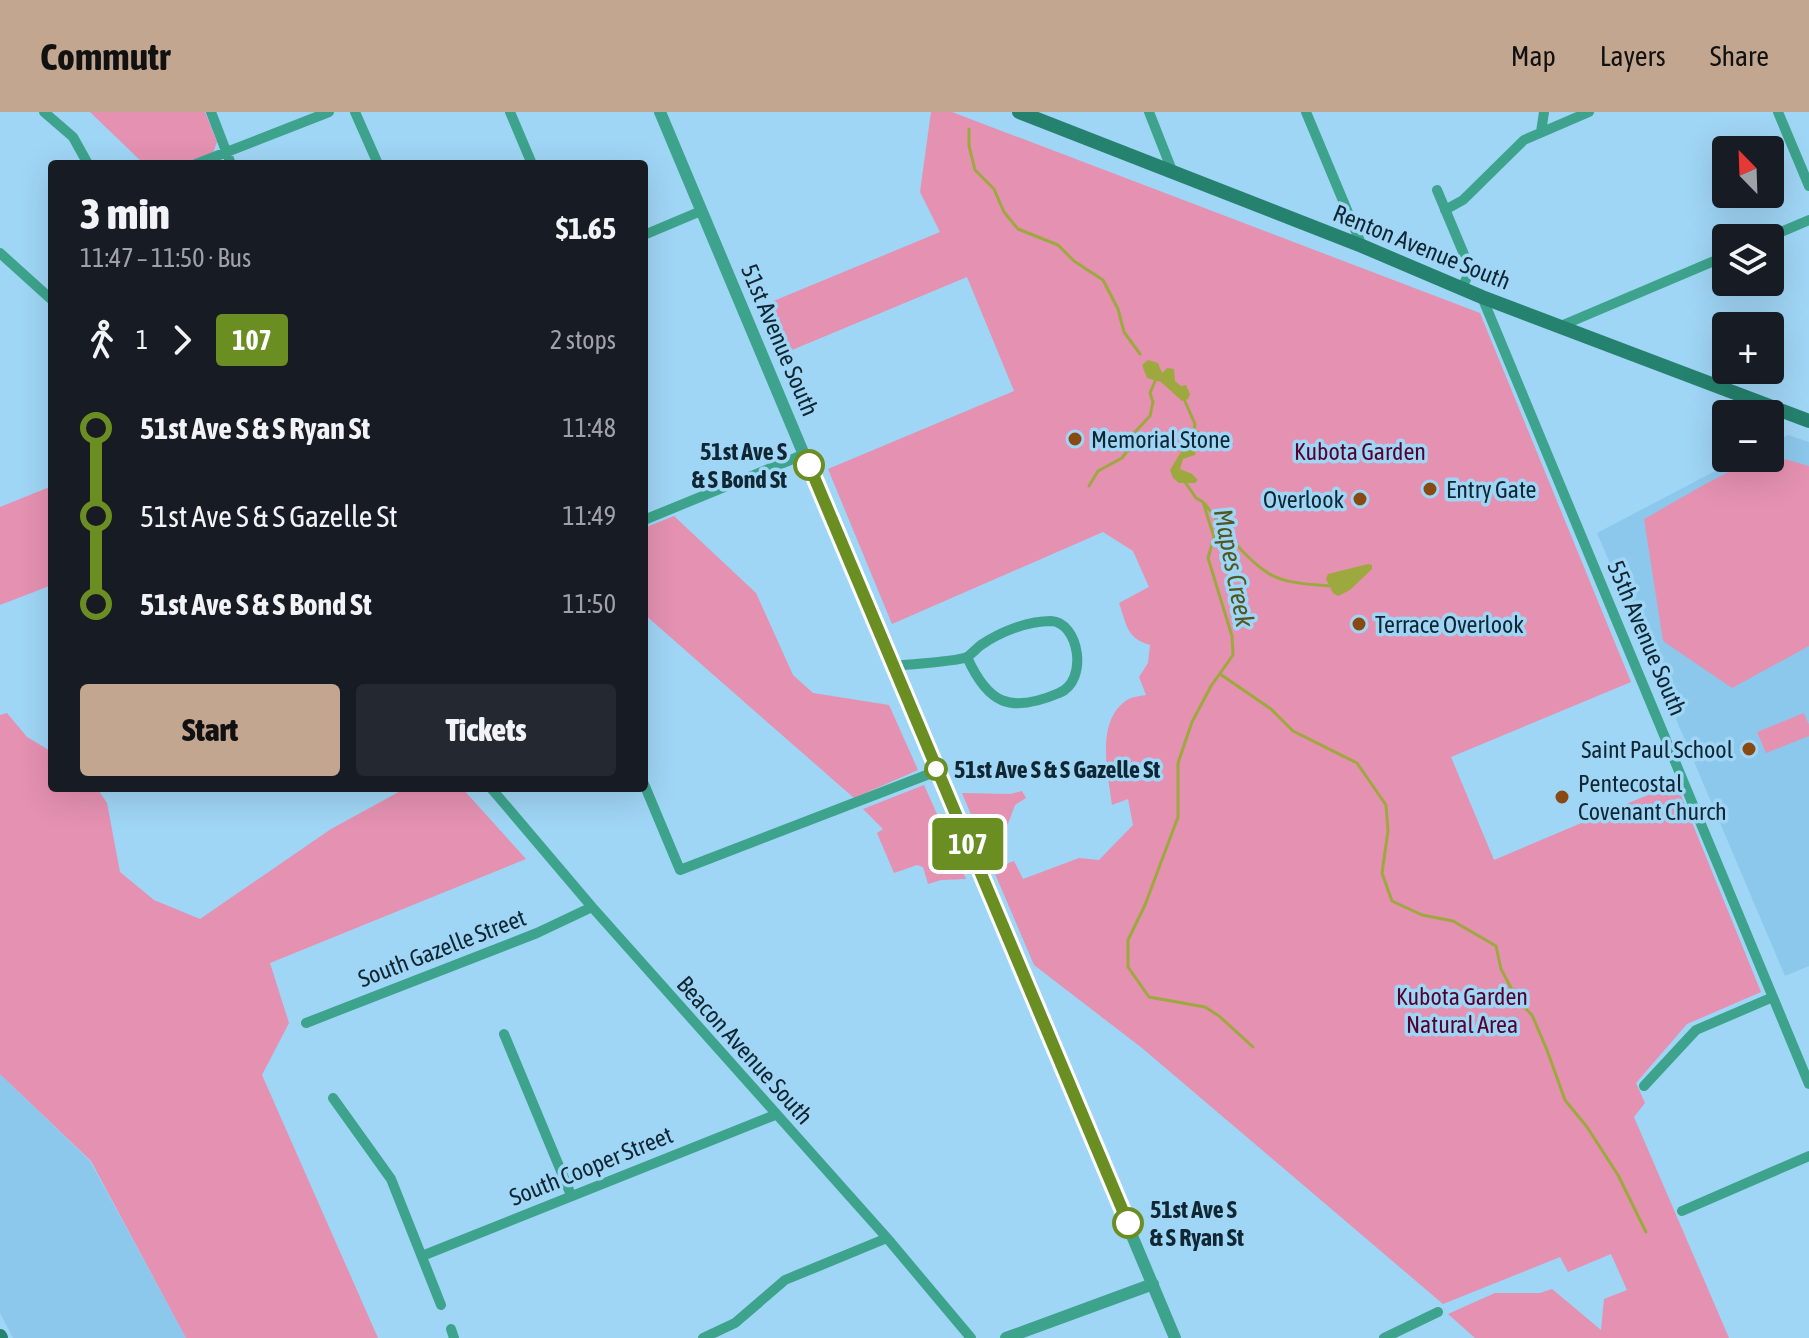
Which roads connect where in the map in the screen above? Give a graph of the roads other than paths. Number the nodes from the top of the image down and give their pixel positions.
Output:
1 (44, 112) edge
2 (211, 112) edge
3 (329, 112) edge
4 (355, 112) edge
5 (510, 112) edge
6 (660, 112) edge
7 (1019, 112) edge
8 (1149, 112) edge
9 (1306, 112) edge
10 (1544, 112) edge
11 (1589, 112) edge
12 (1778, 112) edge
13 (1541, 132) junction
14 (229, 158) edge
15 (86, 160) edge
16 (376, 160) edge
17 (530, 160) edge
18 (1173, 173) junction
19 (1809, 186) edge
20 (1437, 190) dead end
21 (1445, 210) junction
22 (701, 211) junction
23 (1809, 220) edge
24 (1784, 231) edge
25 (648, 233) edge
26 (1362, 246) junction
27 (0, 253) edge
28 (1712, 262) edge
29 (1462, 288) junction
30 (48, 296) edge
31 (1482, 297) junction
32 (1563, 325) junction
33 (1809, 421) edge
34 (805, 454) junction
35 (648, 518) edge
36 (967, 657) junction
37 (893, 666) junction
38 (937, 771) junction
39 (494, 792) edge
40 (647, 792) edge
41 (592, 907) junction
42 (1773, 997) junction
43 (306, 1023) dead end
44 (504, 1034) dead end
45 (1809, 1084) edge
46 (1644, 1086) dead end
47 (333, 1098) dead end
48 (775, 1115) junction
49 (1809, 1156) edge
50 (571, 1195) junction
51 (1682, 1211) dead end
52 (887, 1238) junction
53 (422, 1256) junction
54 (1153, 1284) junction
55 (441, 1305) dead end
56 (1438, 1312) dead end
57 (968, 1335) edge
58 (703, 1338) edge
59 (1006, 1338) edge
60 (1175, 1338) edge
61 (1384, 1338) edge

1 - 15 street
2 - 14 street
3 - 14 street
4 - 16 street
5 - 17 street
6 - 22 street, 51st Avenue South
7 - 18 main road, Renton Avenue South
8 - 18 street
9 - 26 street
10 - 13 street
11 - 13 street
12 - 19 street
13 - 21 street
18 - 26 main road, Renton Avenue South
20 - 21 street
21 - 29 street
22 - 25 street
22 - 34 street, 51st Avenue South
23 - 24 street
26 - 29 main road, Renton Avenue South
27 - 30 street
28 - 32 street
29 - 31 main road, Renton Avenue South
31 - 32 main road, Renton Avenue South
31 - 42 street, 55th Avenue South
32 - 33 main road, Renton Avenue South
34 - 35 street
34 - 37 street, 51st Avenue South
36 - 36 street
36 - 37 street
37 - 38 street, 51st Avenue South
38 - 40 street
38 - 54 street, 51st Avenue South
39 - 41 street, Beacon Avenue South
41 - 43 street, South Gazelle Street
41 - 48 street, Beacon Avenue South
42 - 45 street, 55th Avenue South
42 - 46 street
44 - 50 street
47 - 53 street
48 - 50 street, South Cooper Street
48 - 52 street, Beacon Avenue South
49 - 51 street
50 - 53 street, South Cooper Street
52 - 57 street, Beacon Avenue South
52 - 58 street
53 - 55 street
54 - 59 street
54 - 60 street, 51st Avenue South
56 - 61 street

